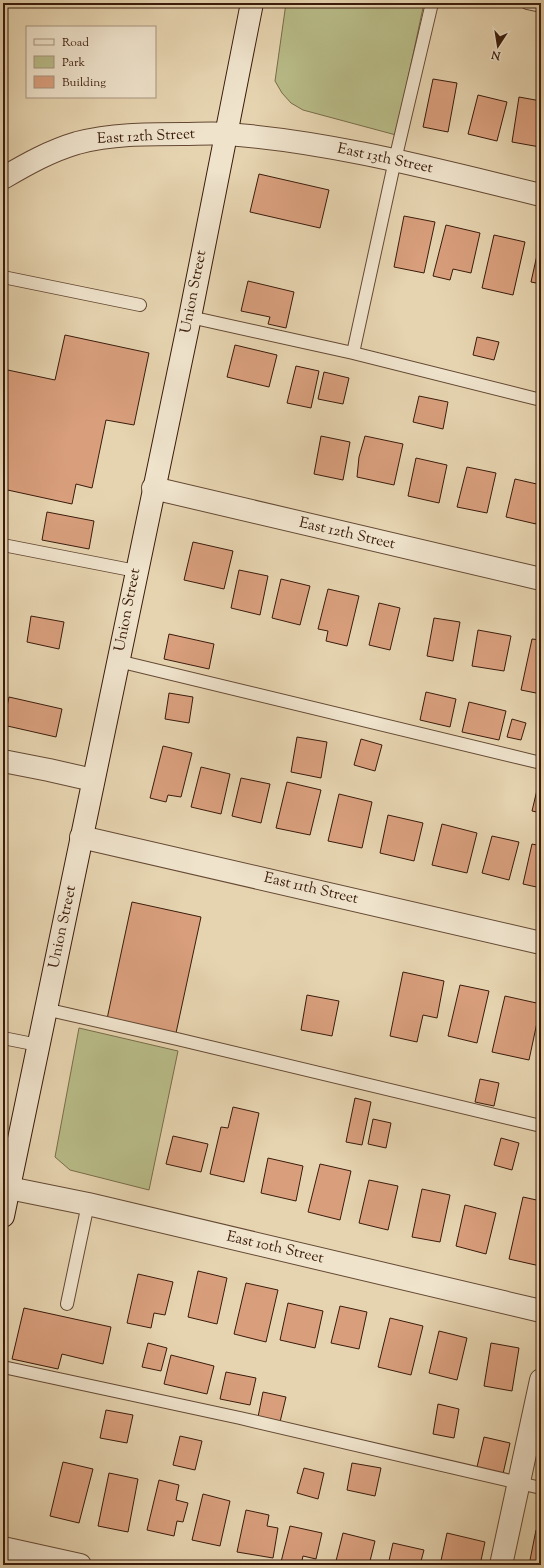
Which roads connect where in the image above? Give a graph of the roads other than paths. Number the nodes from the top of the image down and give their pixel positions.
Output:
1 (252, 3) edge
2 (432, 3) edge
3 (527, 3) edge
4 (541, 6) edge
5 (226, 134) junction
6 (395, 160) junction
7 (3, 178) edge
8 (541, 195) edge
9 (3, 277) edge
10 (140, 305) dead end
11 (190, 317) junction
12 (353, 353) junction
13 (541, 400) edge
14 (153, 488) junction
15 (3, 545) edge
16 (136, 571) junction
17 (541, 579) edge
18 (118, 661) junction
19 (3, 761) edge
20 (541, 763) edge
21 (93, 780) junction
22 (81, 838) junction
23 (541, 943) edge
24 (45, 1009) junction
25 (3, 1038) edge
26 (38, 1045) junction
27 (541, 1126) edge
28 (8, 1188) junction
29 (88, 1204) junction
30 (3, 1216) edge
31 (67, 1304) dead end
32 (541, 1310) edge
33 (3, 1367) edge
34 (541, 1380) edge
35 (518, 1483) junction
36 (541, 1488) edge
37 (3, 1548) edge
38 (80, 1565) edge
39 (501, 1565) edge

1 - 5 street, Union Street
2 - 6 lane
3 - 4 lane
5 - 6 street, East 13th Street
5 - 7 street, East 12th Street
5 - 11 street, Union Street
6 - 8 street, East 13th Street
6 - 12 lane
9 - 10 lane
11 - 12 lane
11 - 14 street, Union Street
12 - 13 lane
14 - 16 street, Union Street
14 - 17 street, East 12th Street
15 - 16 lane
16 - 18 street, Union Street
18 - 20 lane
18 - 21 street, Union Street
19 - 21 street
21 - 22 street, Union Street
22 - 23 street, East 11th Street
22 - 24 street, Union Street
24 - 26 street, Union Street
24 - 27 lane
25 - 26 lane
26 - 28 street, Union Street
28 - 29 street, East 10th Street
28 - 30 street, Union Street
29 - 31 lane
29 - 32 street, East 10th Street
33 - 35 lane
34 - 35 street
35 - 36 lane
35 - 39 street
37 - 38 street

